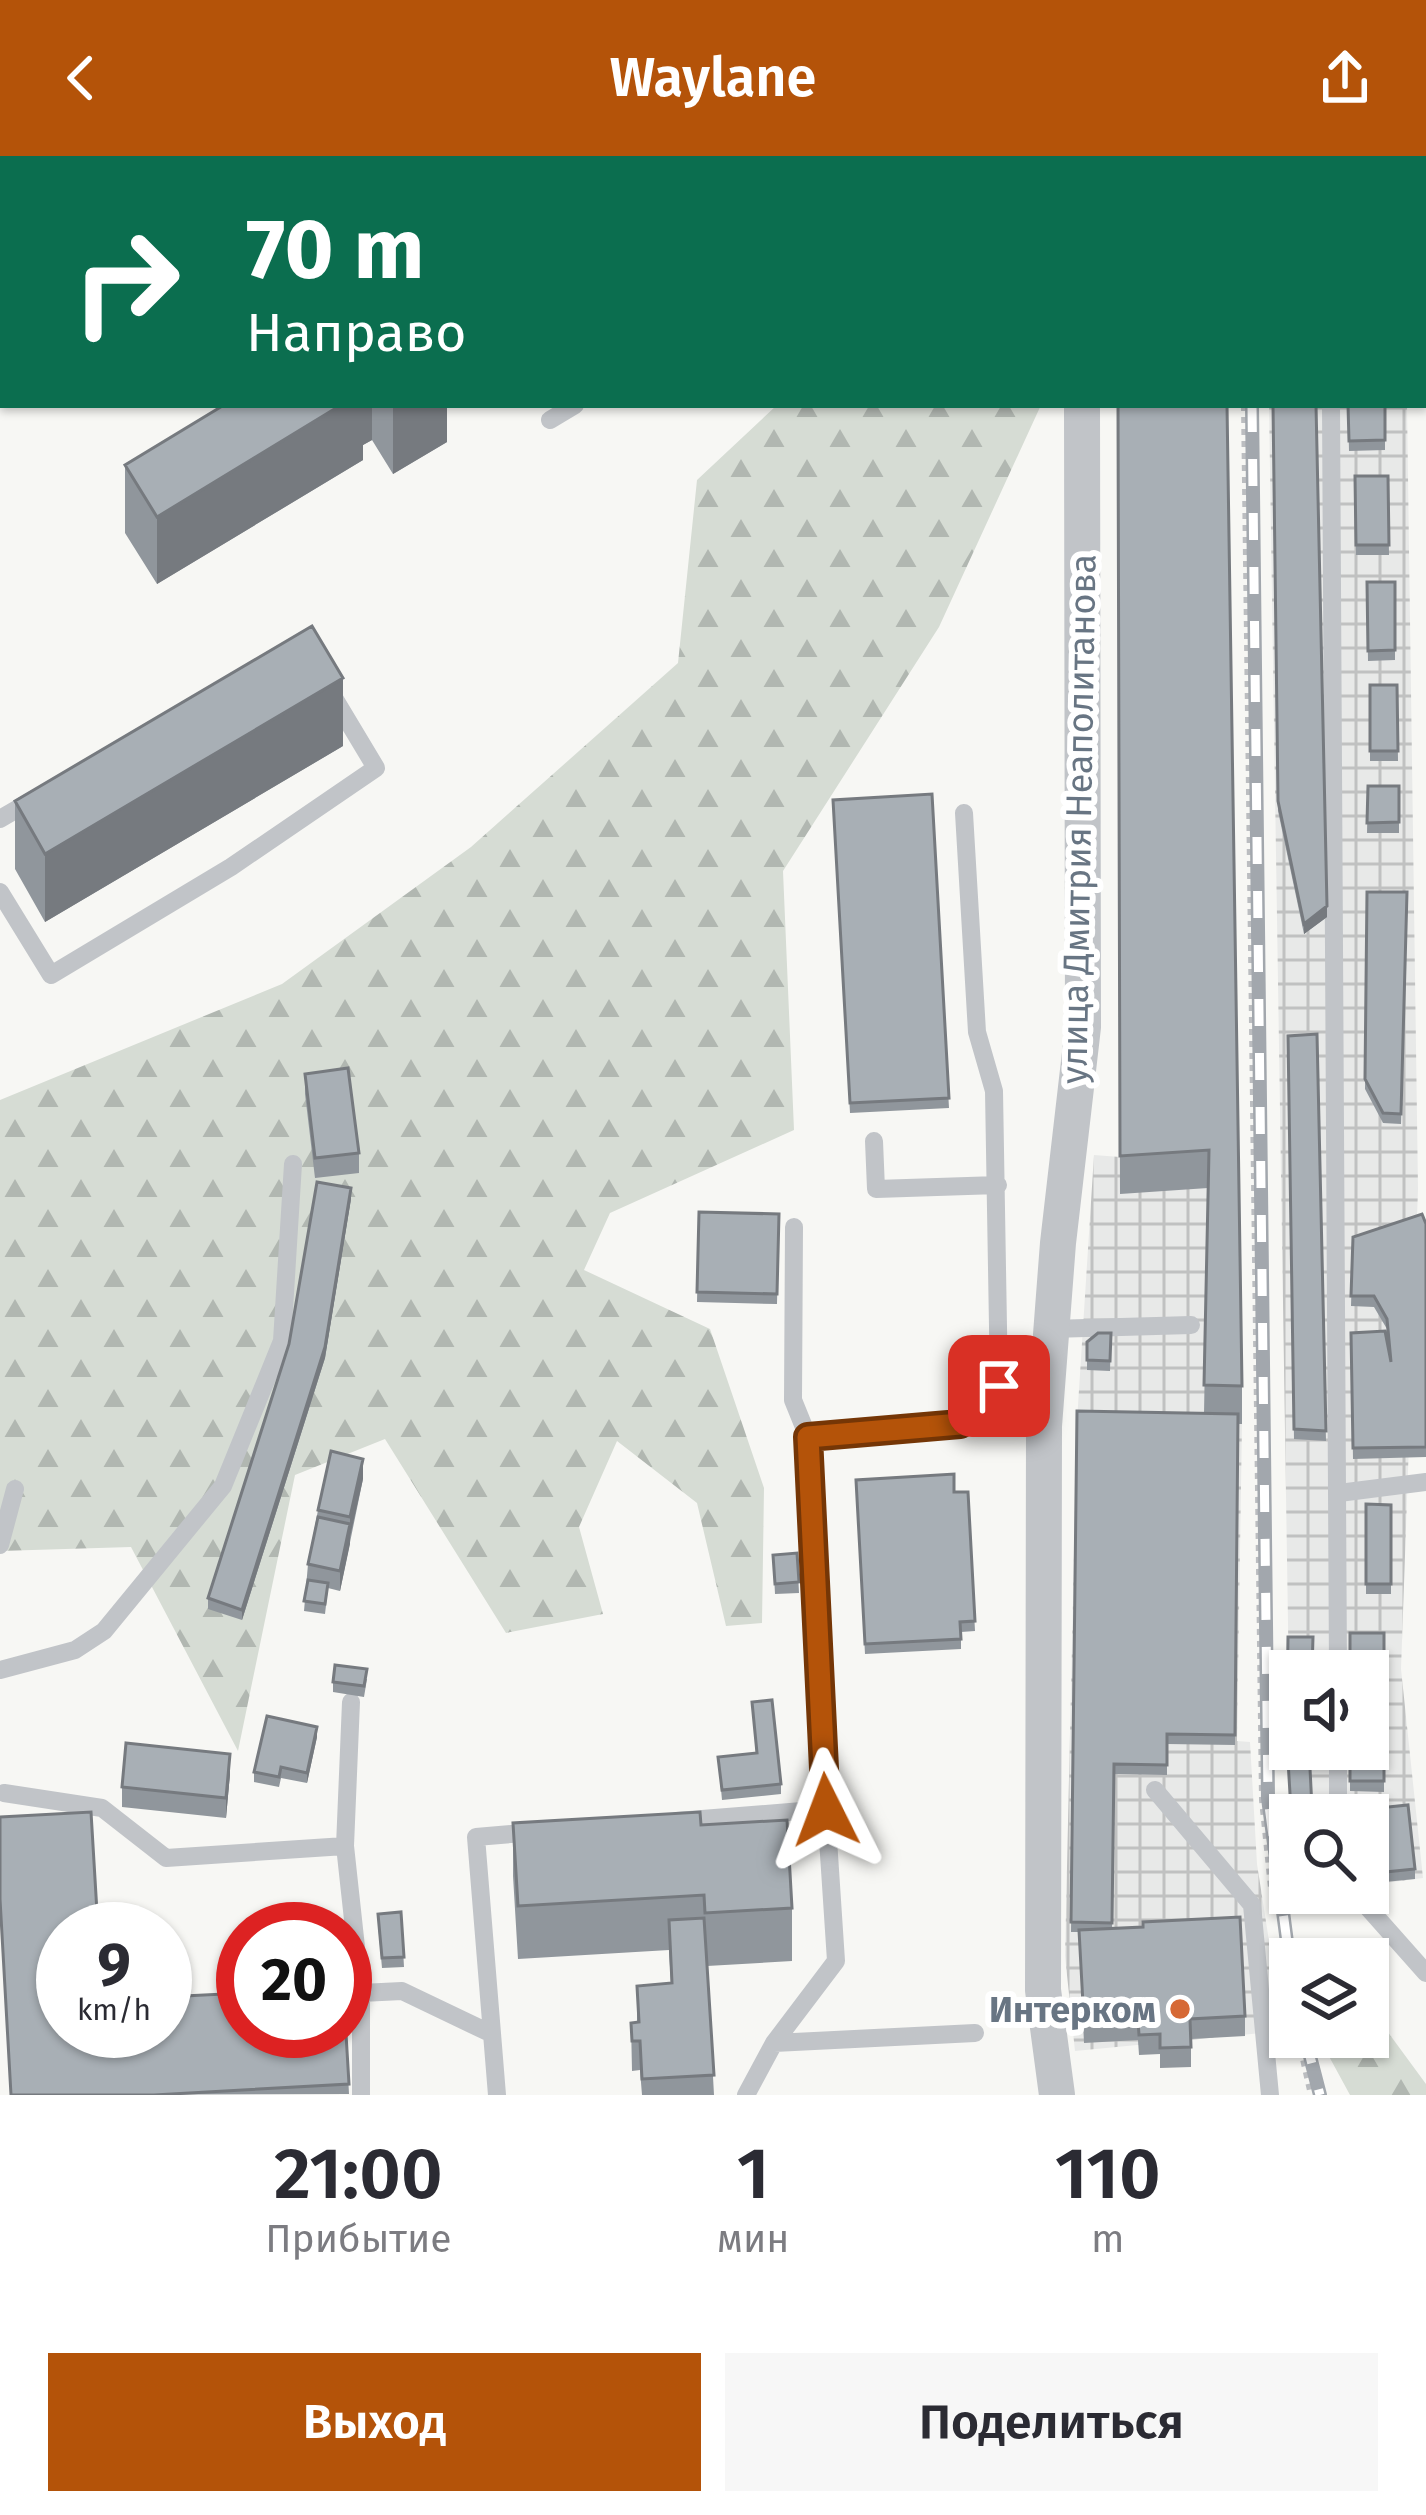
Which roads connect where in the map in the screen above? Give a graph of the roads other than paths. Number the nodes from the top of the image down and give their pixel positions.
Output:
1 (570, 408) edge
2 (1082, 408) edge
3 (1331, 408) edge
4 (550, 420) dead end
5 (321, 676) edge
6 (60, 783) edge
7 (964, 813) dead end
8 (0, 819) edge
9 (0, 892) edge
10 (874, 1141) dead end
11 (293, 1164) dead end
12 (998, 1185) junction
13 (794, 1227) dead end
14 (1191, 1324) dead end
15 (1051, 1329) junction
16 (808, 1437) junction
17 (1426, 1482) edge
18 (15, 1489) dead end
19 (1339, 1493) junction
20 (0, 1545) edge
21 (1339, 1650) edge
22 (0, 1670) edge
23 (351, 1702) dead end
24 (1155, 1790) dead end
25 (4, 1793) dead end
26 (826, 1810) junction
27 (663, 1822) edge
28 (546, 1831) edge
29 (345, 1846) junction
30 (351, 1902) edge
31 (1374, 1914) edge
32 (1426, 1973) edge
33 (372, 1992) edge
34 (975, 2032) dead end
35 (492, 2034) junction
36 (774, 2042) junction
37 (361, 2058) edge
38 (361, 2095) edge
39 (497, 2095) edge
40 (746, 2095) edge
41 (1057, 2095) edge
42 (1270, 2095) edge

1 - 4 lane
2 - 15 street, улица Дмитрия Неаполитанова
3 - 19 lane
5 - 9 lane
6 - 8 lane
7 - 12 lane
10 - 12 lane
11 - 22 lane
12 - 16 lane
13 - 16 lane
14 - 15 lane
15 - 41 street, улица Дмитрия Неаполитанова
16 - 26 lane
17 - 19 lane
18 - 20 lane
19 - 21 lane
23 - 29 lane
24 - 42 lane
25 - 29 lane
26 - 27 lane
26 - 36 lane
28 - 35 lane
29 - 30 lane
31 - 32 lane
33 - 35 lane
34 - 36 lane
35 - 39 lane
36 - 40 lane
37 - 38 lane

